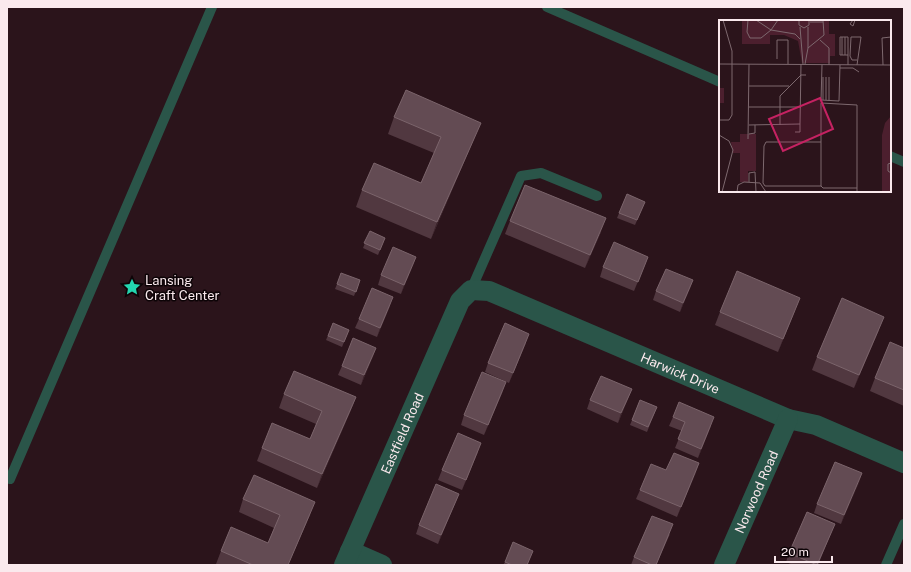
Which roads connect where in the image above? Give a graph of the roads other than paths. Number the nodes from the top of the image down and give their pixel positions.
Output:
1 (212, 7) edge
2 (547, 7) edge
3 (719, 82) edge
4 (891, 156) edge
5 (904, 162) edge
6 (597, 196) dead end
7 (465, 295) junction
8 (788, 419) junction
9 (904, 463) edge
10 (8, 481) edge
11 (904, 524) edge
12 (347, 558) edge
13 (382, 565) edge
14 (724, 565) edge
15 (886, 565) edge

1 - 10 lane
2 - 3 lane
4 - 5 lane
6 - 7 lane
7 - 8 street, Harwick Drive
7 - 12 street, Eastfield Road
8 - 9 street, Harwick Drive
8 - 14 street, Norwood Road
11 - 15 lane
12 - 13 street

